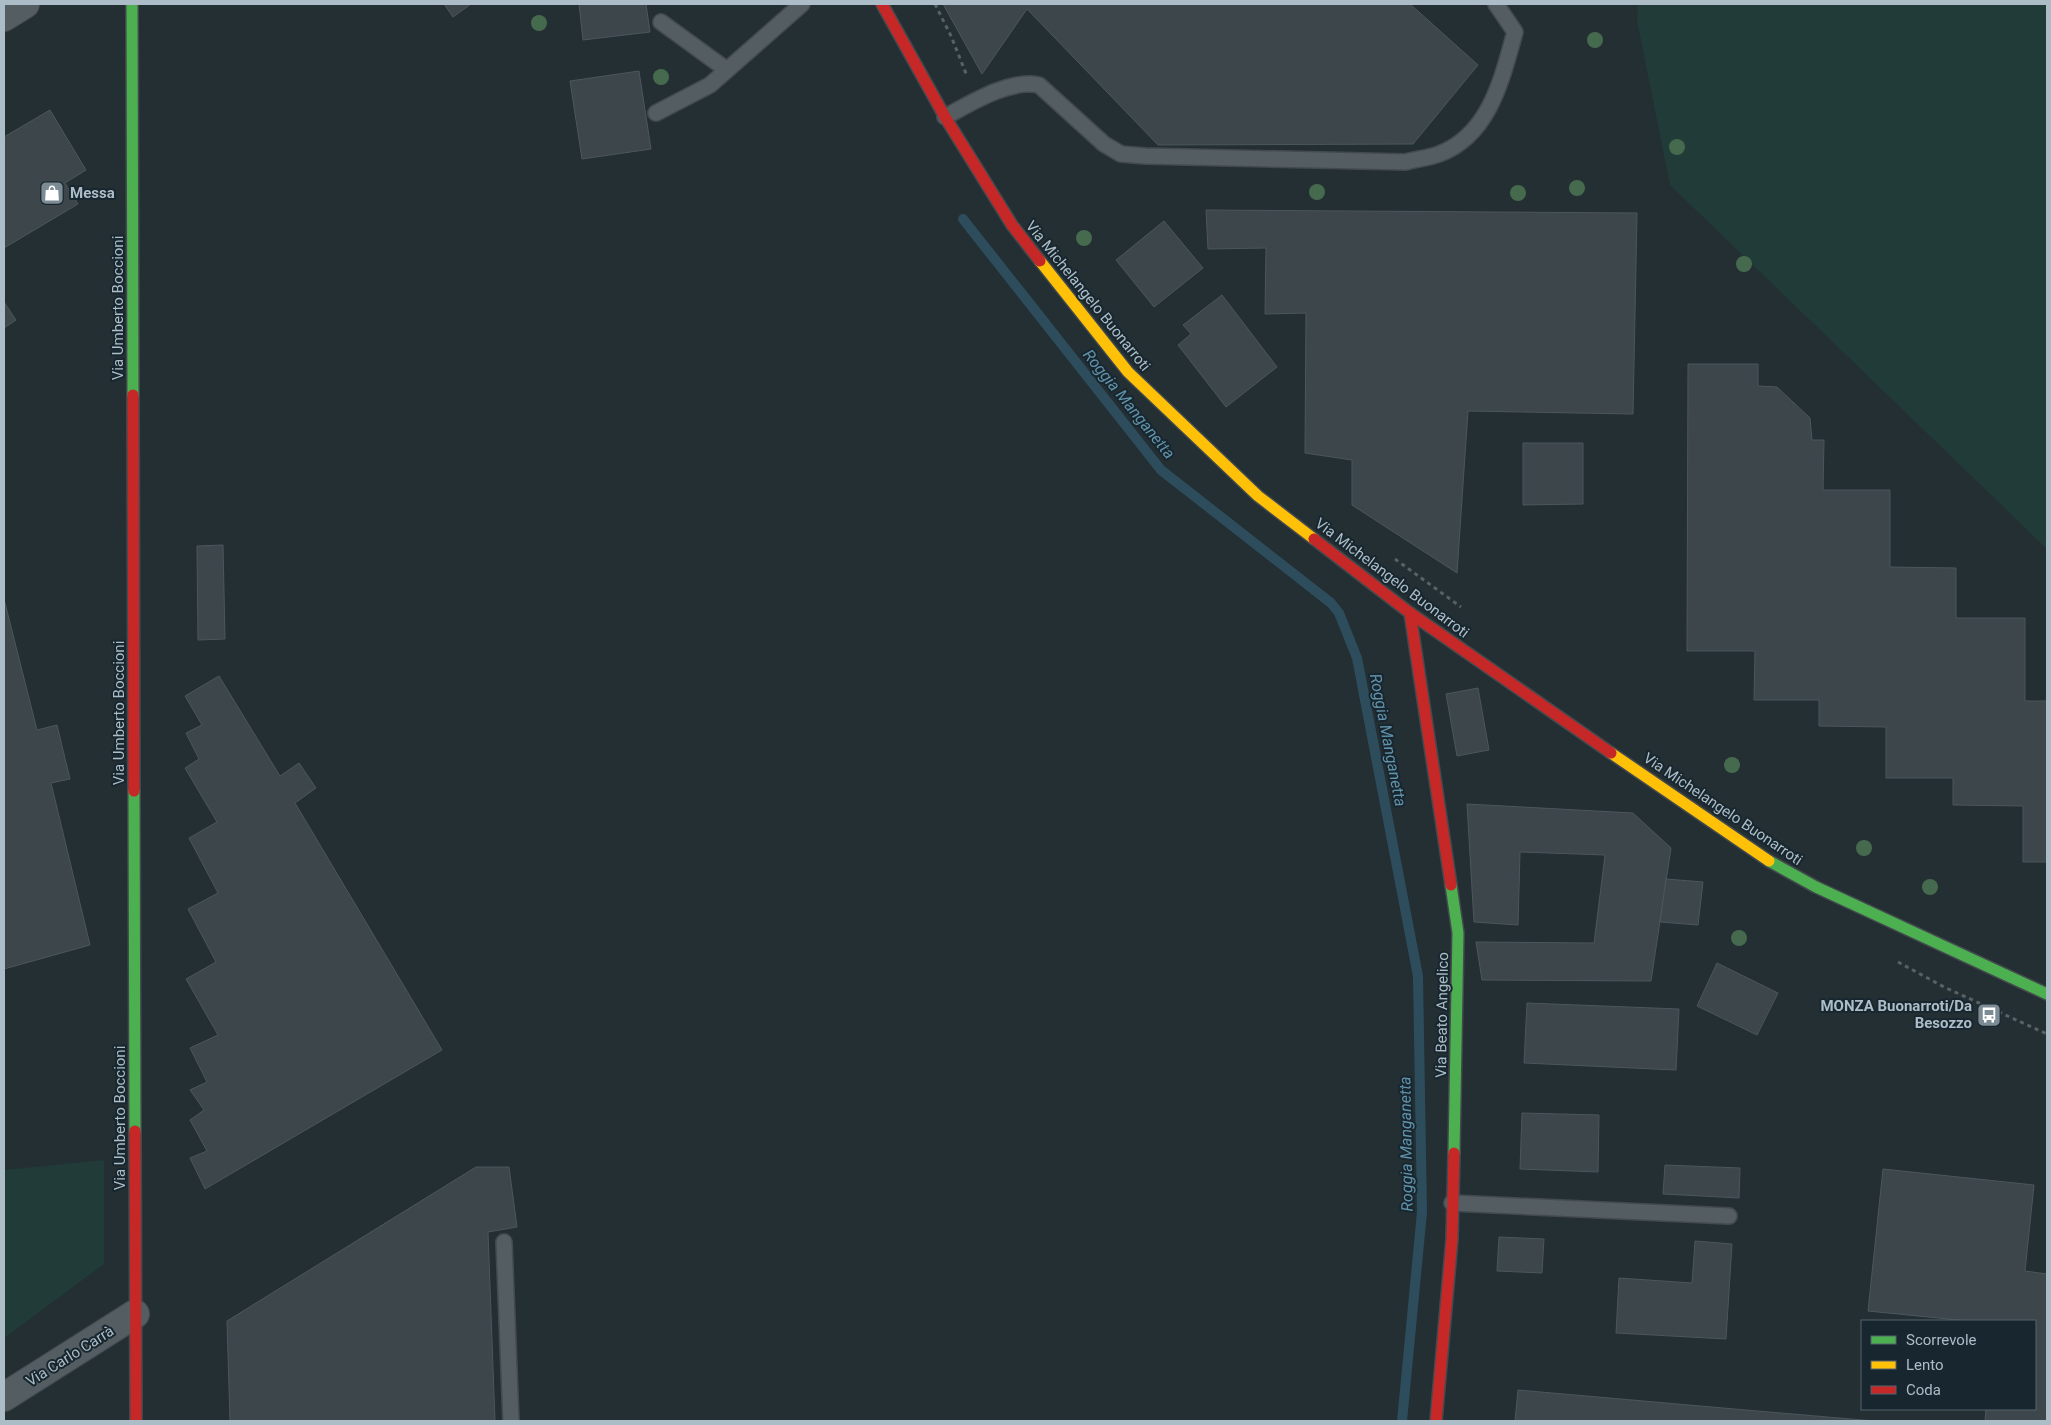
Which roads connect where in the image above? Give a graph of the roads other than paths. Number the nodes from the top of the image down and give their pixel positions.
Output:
1 (25, 4) edge
2 (132, 4) edge
3 (802, 4) edge
4 (882, 4) edge
5 (1496, 4) edge
6 (4, 17) edge
7 (661, 22) dead end
8 (727, 70) junction
9 (656, 113) dead end
10 (945, 117) junction
11 (1410, 612) junction
12 (2047, 994) edge
13 (1452, 1203) junction
14 (1729, 1216) dead end
15 (504, 1242) dead end
16 (135, 1314) junction
17 (4, 1397) edge
18 (136, 1421) edge
19 (511, 1421) edge
20 (1436, 1421) edge

1 - 6 street
2 - 16 street, Via Umberto Boccioni
3 - 8 lane
4 - 10 street, Via Michelangelo Buonarroti
5 - 10 lane
7 - 8 lane
8 - 9 lane
10 - 11 street, Via Michelangelo Buonarroti
11 - 12 street, Via Michelangelo Buonarroti
11 - 13 street, Via Beato Angelico
13 - 14 lane
13 - 20 street, Via Beato Angelico
15 - 19 lane
16 - 17 street, Via Carlo Carrà
16 - 18 street, Via Umberto Boccioni

